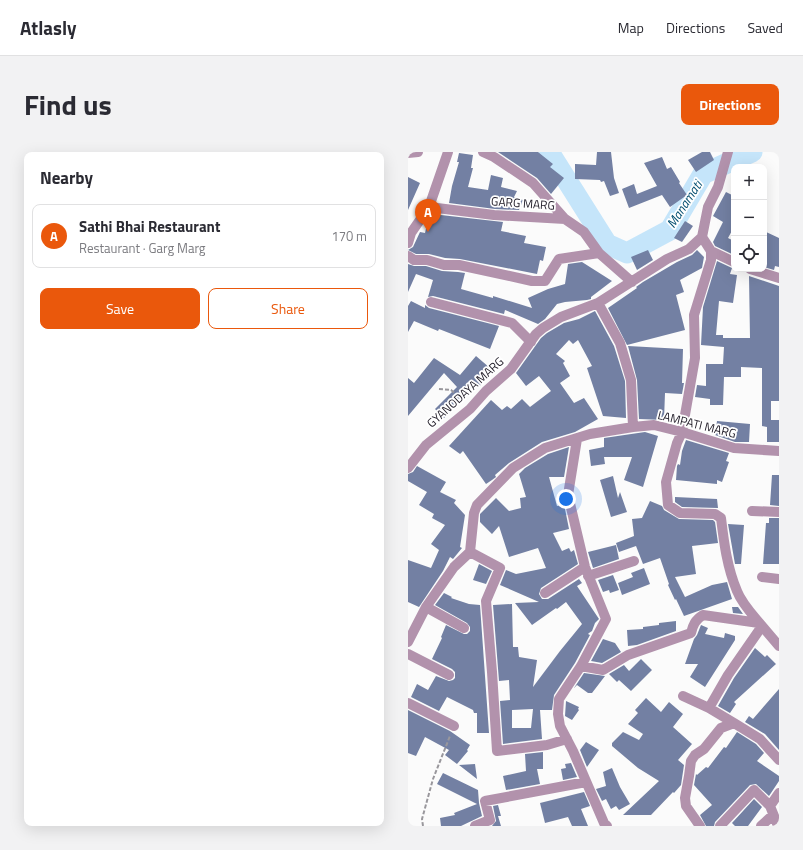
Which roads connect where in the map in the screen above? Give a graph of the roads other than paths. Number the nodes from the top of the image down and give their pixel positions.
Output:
1 (418, 152) edge
2 (448, 152) edge
3 (483, 152) edge
4 (728, 152) edge
5 (408, 153) edge
6 (429, 207) junction
7 (565, 219) junction
8 (702, 237) junction
9 (408, 243) edge
10 (711, 251) junction
11 (599, 253) junction
12 (408, 256) edge
13 (731, 261) edge
14 (760, 272) edge
15 (779, 278) edge
16 (632, 282) junction
17 (431, 302) dead end
18 (598, 303) junction
19 (531, 342) junction
20 (633, 427) junction
21 (682, 432) junction
22 (577, 439) junction
23 (779, 451) edge
24 (408, 468) edge
25 (752, 511) dead end
26 (779, 512) edge
27 (470, 552) junction
28 (634, 561) dead end
29 (586, 571) junction
30 (762, 577) dead end
31 (779, 579) edge
32 (545, 593) dead end
33 (426, 607) junction
34 (760, 625) junction
35 (464, 628) dead end
36 (408, 642) edge
37 (779, 646) edge
38 (408, 654) edge
39 (581, 666) junction
40 (450, 675) dead end
41 (682, 696) dead end
42 (408, 703) edge
43 (709, 708) junction
44 (734, 723) junction
45 (454, 726) road end
46 (567, 739) junction
47 (779, 760) edge
48 (586, 782) junction
49 (779, 793) edge
50 (771, 810) junction
51 (475, 826) edge
52 (606, 826) edge
53 (700, 826) edge
54 (720, 826) edge
55 (761, 826) edge
56 (778, 826) edge

1 - 5 street
2 - 6 street
3 - 7 street
4 - 8 street
6 - 7 street, GARG MARG
6 - 9 street
7 - 11 street, GARG MARG
8 - 10 street
8 - 16 street, GYANODAYA MARG
10 - 13 street
10 - 21 street
11 - 12 street
11 - 16 street, GARG MARG
14 - 15 street
16 - 18 street, GYANODAYA MARG
17 - 19 street
18 - 19 street, GYANODAYA MARG
18 - 20 street
19 - 24 street, GYANODAYA MARG
20 - 21 street, LAMPATI MARG
20 - 22 street, LAMPATI MARG
21 - 23 street, LAMPATI MARG
21 - 34 street
22 - 27 street, LAMPATI MARG
22 - 29 street
25 - 26 street
27 - 33 street
27 - 46 street
28 - 29 street
29 - 32 street
29 - 39 street
30 - 31 street
33 - 35 street
33 - 36 street
34 - 37 street
34 - 39 street
34 - 43 street
38 - 40 street
39 - 46 street
41 - 43 street
42 - 45 street
43 - 44 street
44 - 47 street
44 - 53 street
46 - 48 street
48 - 51 street
48 - 52 street
49 - 50 street
50 - 54 street
50 - 55 street
50 - 56 street

